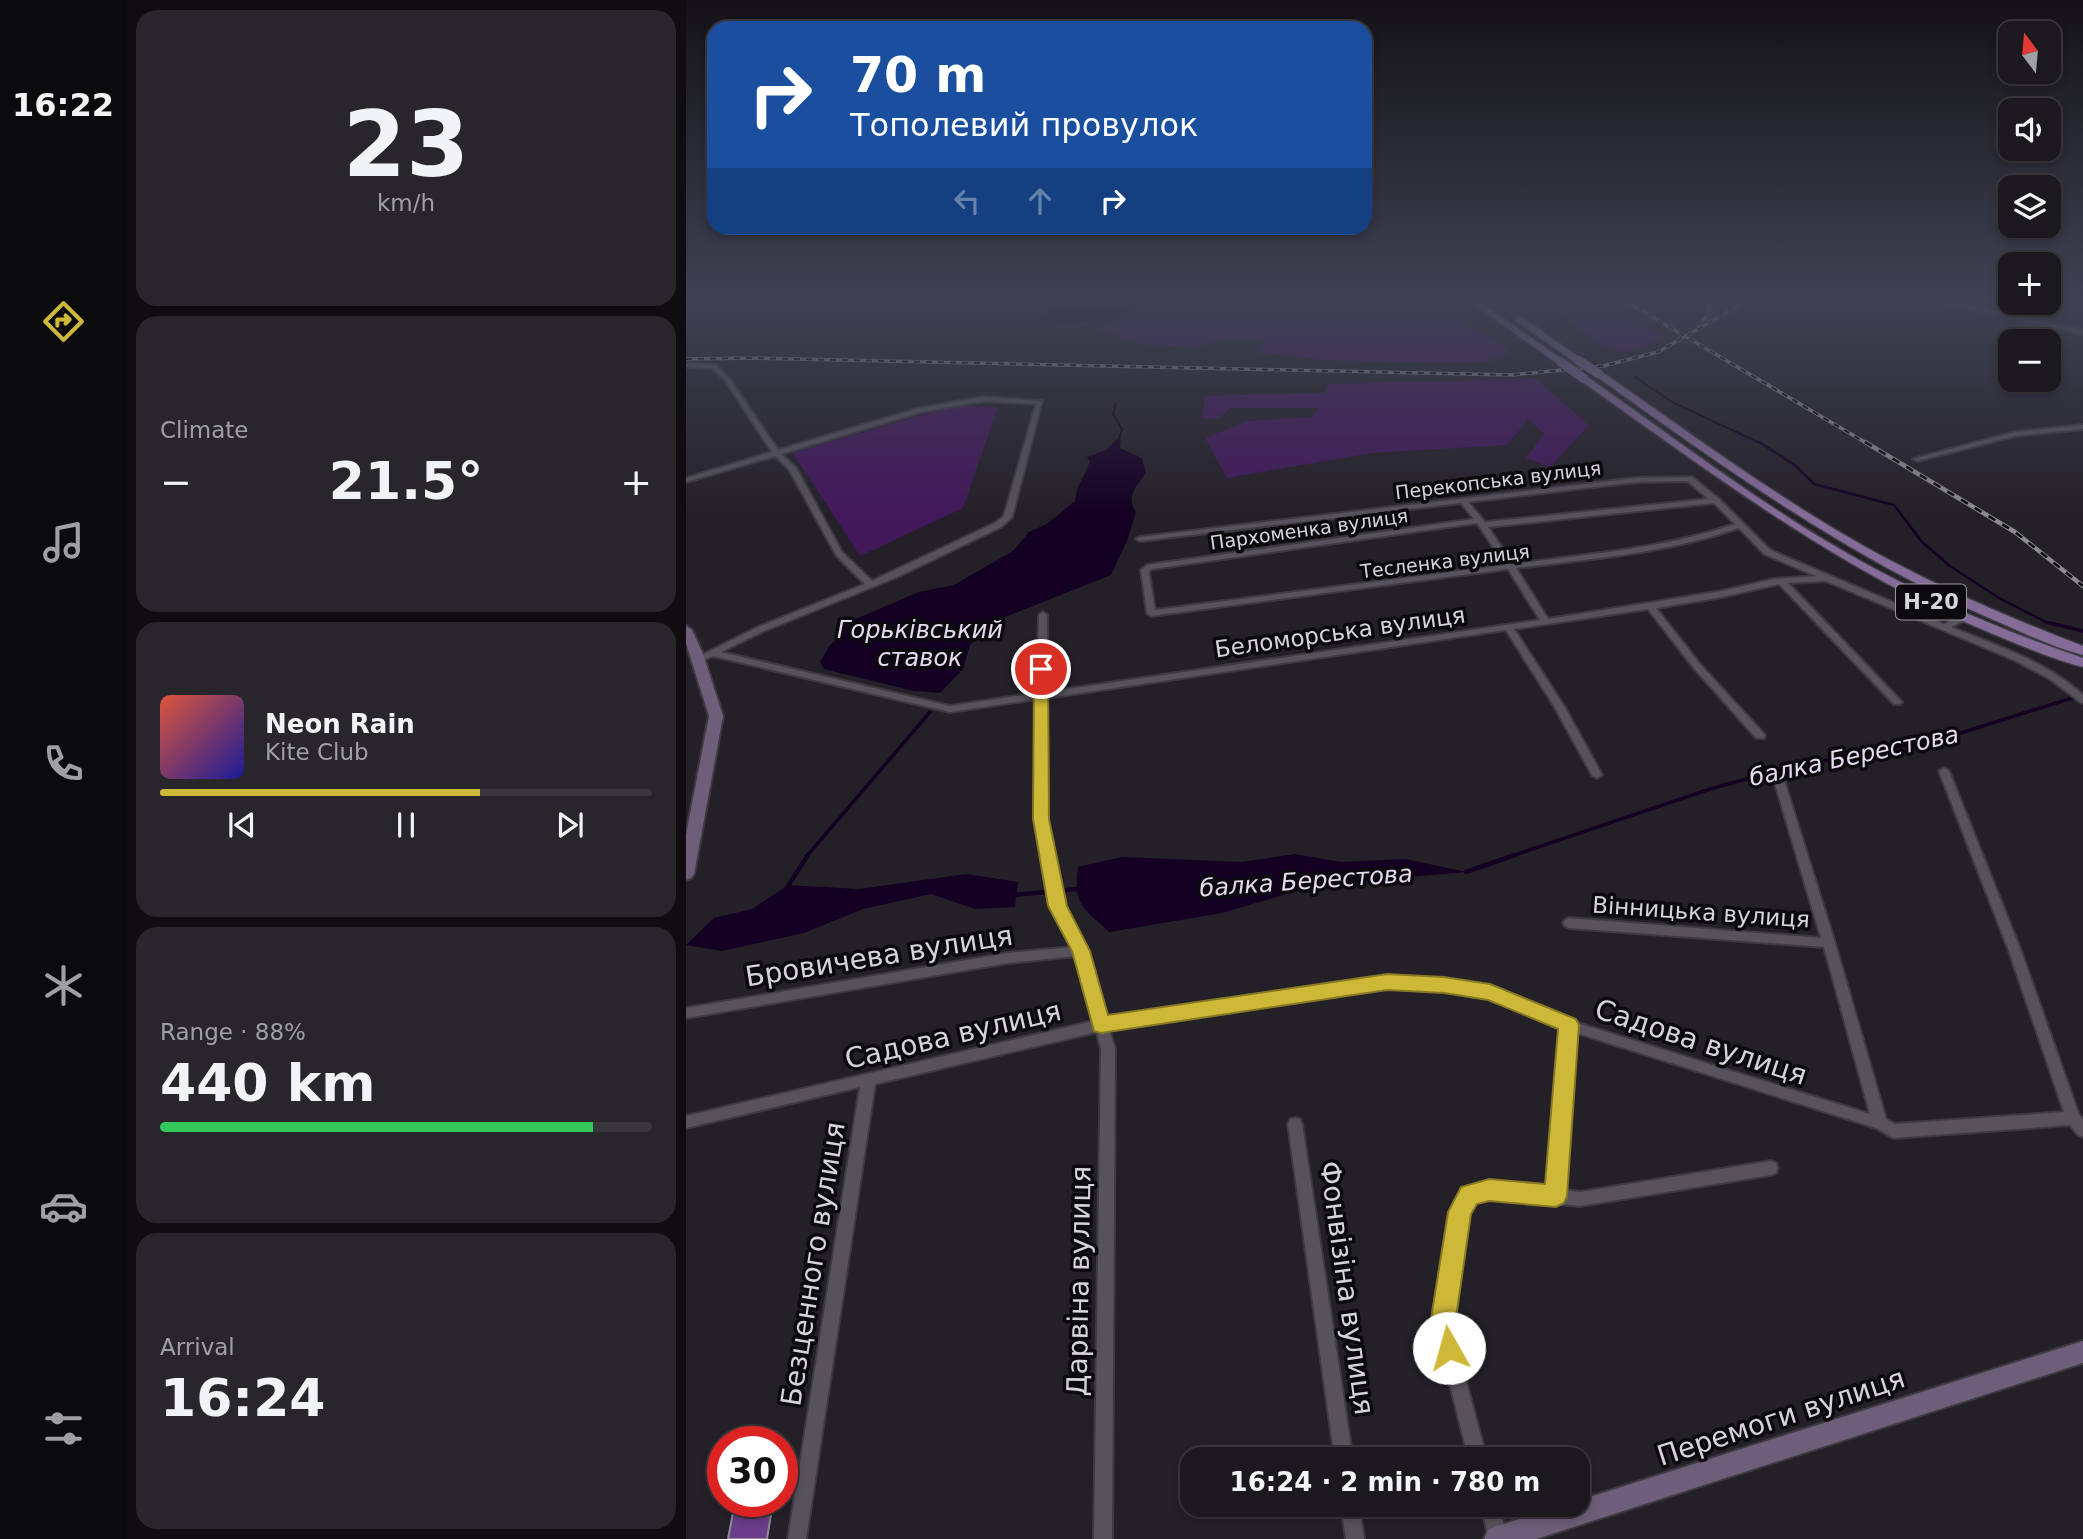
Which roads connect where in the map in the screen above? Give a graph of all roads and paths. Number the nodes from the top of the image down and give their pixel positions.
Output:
1 (721, 374) edge
2 (1578, 374) edge
3 (1599, 374) edge
4 (2083, 427) edge
5 (777, 454) junction
6 (1917, 458) dead end
7 (686, 480) edge
8 (1462, 499) junction
9 (1716, 500) junction
10 (1480, 523) junction
11 (1741, 525) junction
12 (1140, 539) dead end
13 (1512, 568) junction
14 (1901, 571) junction
15 (1827, 578) junction
16 (1884, 579) junction
17 (1781, 582) junction
18 (870, 584) junction
19 (1650, 606) junction
20 (1151, 613) joint
21 (1042, 615) dead end
22 (1965, 617) junction
23 (1546, 622) junction
24 (1508, 627) junction
25 (1944, 627) junction
26 (686, 630) edge
27 (2083, 651) edge
28 (714, 653) junction
29 (699, 659) junction
30 (2083, 663) edge
31 (2065, 684) junction
32 (2083, 692) edge
33 (1040, 696) junction
34 (2083, 700) edge
35 (1897, 702) dead end
36 (1760, 736) dead end
37 (1944, 771) dead end
38 (1597, 775) dead end
39 (1779, 780) dead end
40 (687, 861) edge
41 (1569, 923) dead end
42 (1829, 943) junction
43 (1081, 951) junction
44 (686, 1013) edge
45 (1101, 1025) junction
46 (1569, 1025) junction
47 (868, 1081) junction
48 (2073, 1118) junction
49 (686, 1122) edge
50 (1880, 1123) junction
51 (1295, 1124) dead end
52 (2083, 1130) edge
53 (1771, 1168) dead end
54 (1556, 1196) junction
55 (2083, 1352) edge
56 (1342, 1447) edge
57 (1475, 1447) edge
58 (1352, 1517) edge
59 (1493, 1517) edge
60 (797, 1539) edge
61 (1103, 1539) edge
62 (1355, 1539) edge
63 (1498, 1539) edge

1 - 5 street
2 - 16 main road, Н-20, bridge
3 - 14 main road, Н-20, bridge
4 - 6 street
5 - 7 street
5 - 18 street
5 - 18 street
8 - 9 street, Перекопська вулиця
8 - 10 street
8 - 12 street, Перекопська вулиця
9 - 10 street, Пархоменка вулиця
9 - 11 street, Перекопська вулиця
10 - 13 street
10 - 20 street, Пархоменка вулиця
11 - 13 street, Тесленка вулиця
11 - 15 street, Перекопська вулиця
13 - 20 street, Тесленка вулиця
13 - 23 street
14 - 16 main road
14 - 27 main road, Н-20
15 - 17 street, Беломорська вулиця
15 - 25 street, Беломорська вулиця
16 - 22 main road, Н-20
17 - 19 street, Беломорська вулиця
17 - 35 street
18 - 28 street
19 - 23 street, Беломорська вулиця
19 - 36 street
21 - 33 street, Дарвіна вулиця
22 - 25 street
22 - 30 main road, Н-20
23 - 24 street, Беломорська вулиця
24 - 33 street, Беломорська вулиця
24 - 38 street
25 - 31 street, Беломорська вулиця
26 - 29 street
28 - 29 street
28 - 33 street, Беломорська вулиця
29 - 40 street
31 - 32 street, Беломорська вулиця
31 - 34 street
33 - 43 street, Дарвіна вулиця
37 - 48 street
39 - 42 street, Вінницька вулиця
41 - 42 street, Вінницька вулиця
42 - 50 street, Вінницька вулиця
43 - 44 street, Бровичева вулиця
43 - 45 street, Дарвіна вулиця
45 - 46 street, Садова вулиця
45 - 47 street, Садова вулиця
45 - 61 street, Дарвіна вулиця
46 - 50 street, Садова вулиця
46 - 54 street
47 - 49 street, Садова вулиця
47 - 60 street, Безценного вулиця
48 - 50 street, Садова вулиця
48 - 52 street
51 - 56 street, Фонвізіна вулиця
53 - 54 street
54 - 57 street
55 - 63 street, Перемоги вулиця
58 - 62 street
59 - 63 street

